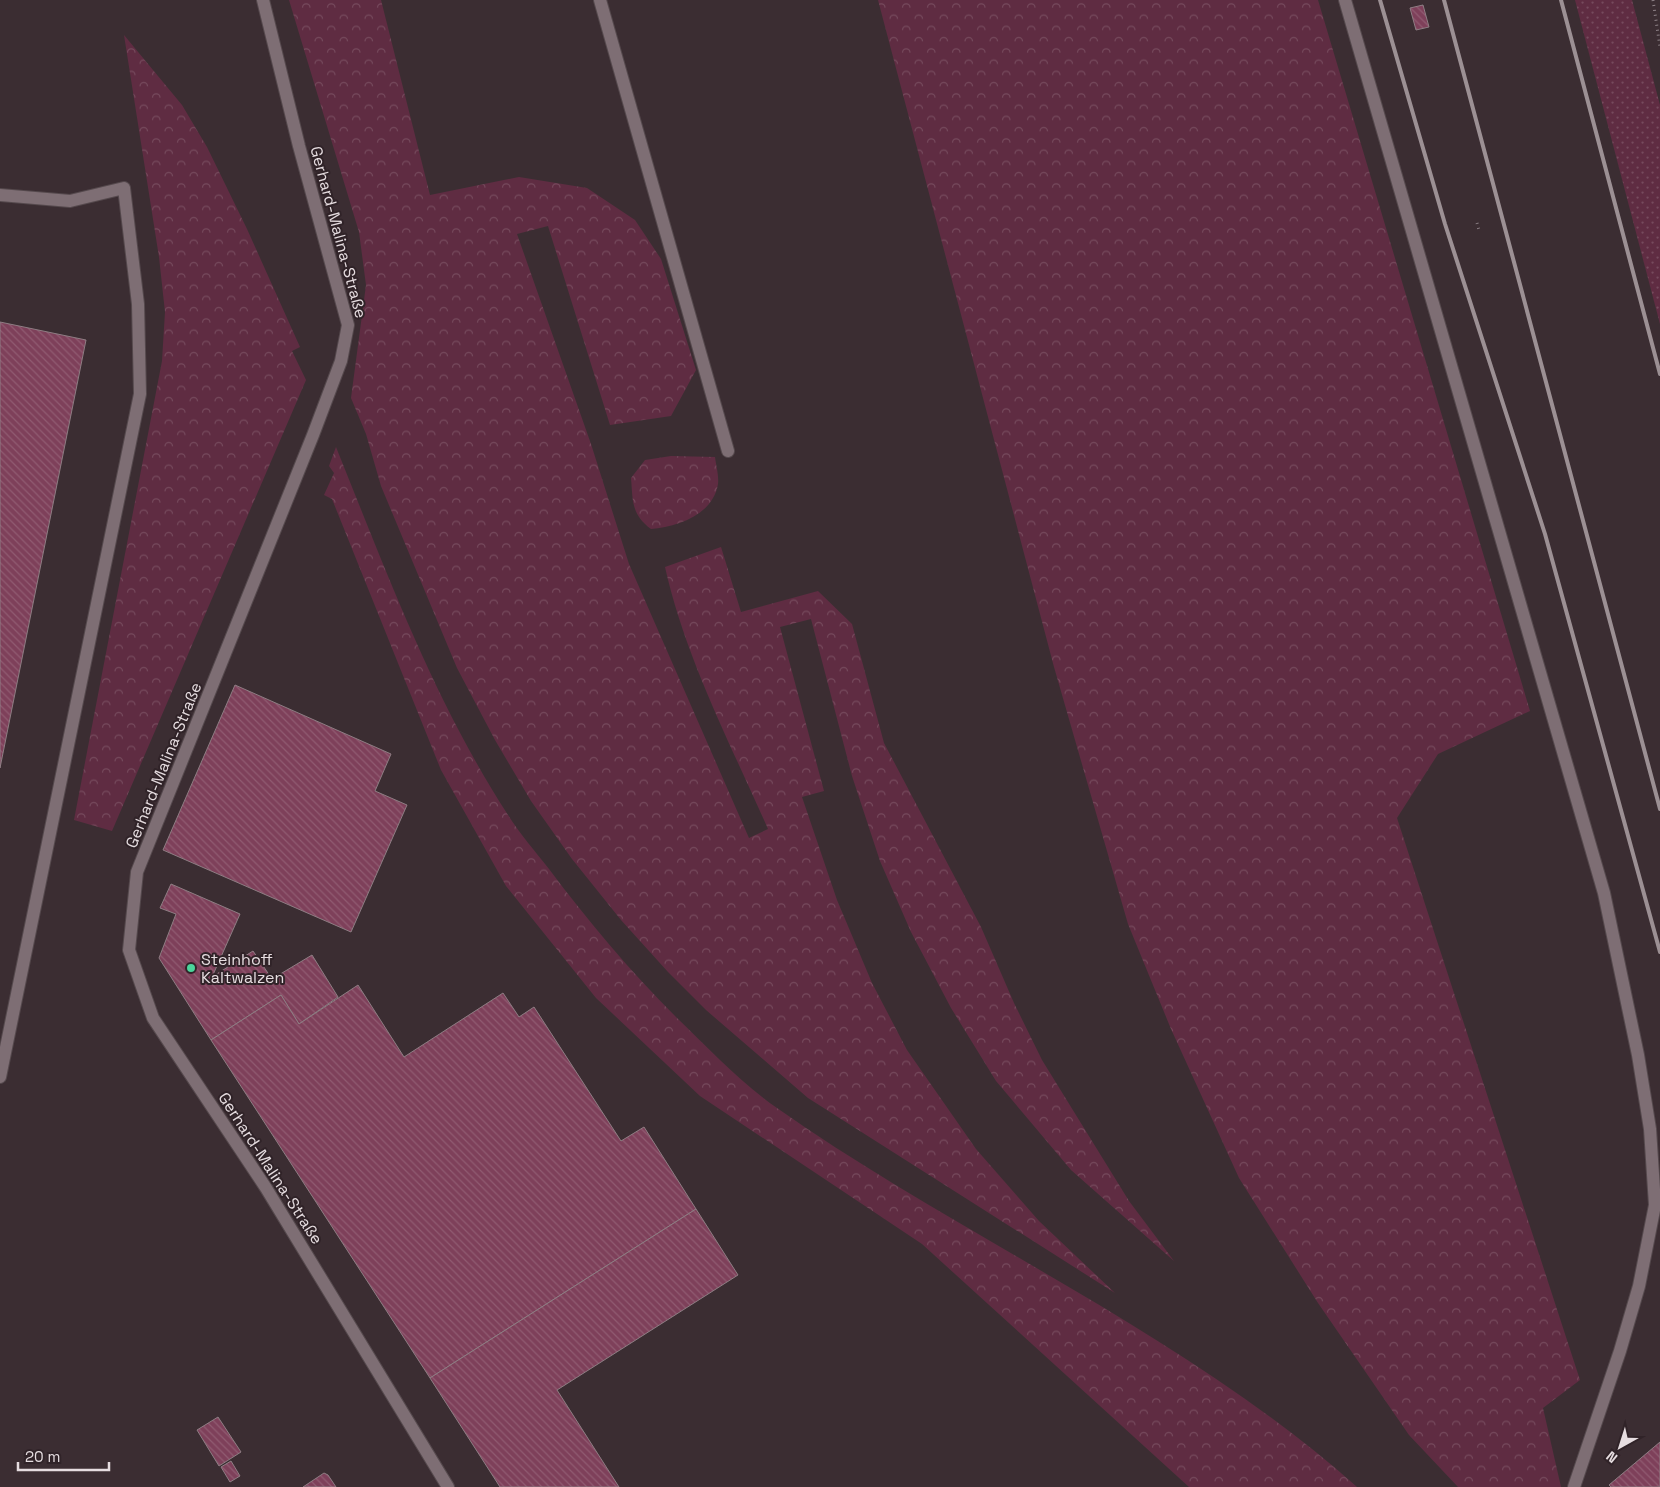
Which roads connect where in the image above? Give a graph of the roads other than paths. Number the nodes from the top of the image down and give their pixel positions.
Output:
1 (263, 0) edge
2 (600, 0) edge
3 (1345, 0) edge
4 (0, 196) edge
5 (728, 451) dead end
6 (0, 1077) edge
7 (448, 1487) edge
8 (1574, 1487) edge

1 - 7 street, Gerhard-Malina-Straße
2 - 5 street
3 - 8 street
4 - 6 street

